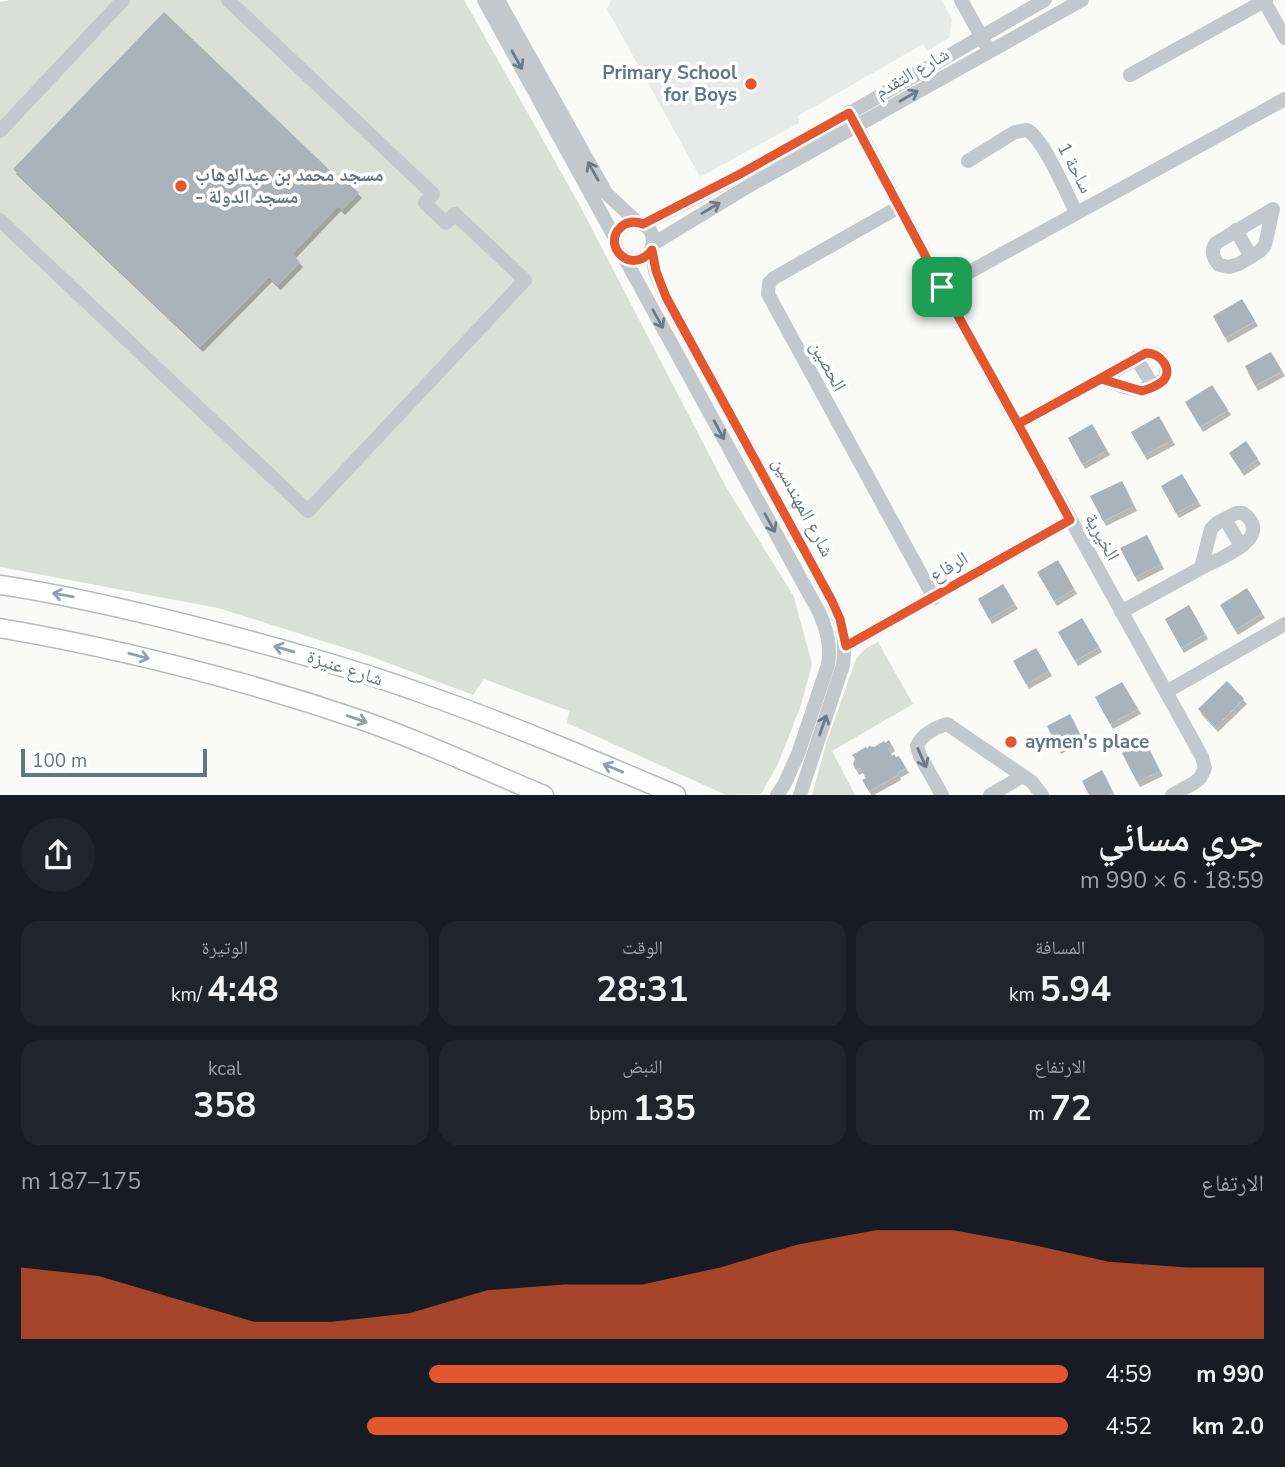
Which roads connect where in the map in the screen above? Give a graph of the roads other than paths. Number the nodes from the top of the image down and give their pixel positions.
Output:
1 (123, 0) edge
2 (228, 0) edge
3 (484, 0) edge
4 (498, 0) edge
5 (961, 0) edge
6 (1045, 0) edge
7 (1082, 0) edge
8 (1265, 1) edge
9 (982, 37) junction
10 (1285, 38) edge
11 (989, 51) junction
12 (1130, 75) dead end
13 (1285, 99) edge
14 (849, 113) junction
15 (857, 126) junction
16 (0, 131) edge
17 (968, 161) dead end
18 (1279, 206) edge
19 (899, 207) junction
20 (1076, 212) junction
21 (0, 220) edge
22 (640, 223) junction
23 (1236, 230) junction
24 (615, 239) junction
25 (652, 247) junction
26 (1251, 257) junction
27 (625, 259) junction
28 (942, 287) junction
29 (1136, 358) junction
30 (1101, 379) junction
31 (1153, 387) junction
32 (1018, 424) junction
33 (1225, 519) junction
34 (1070, 520) junction
35 (1241, 546) junction
36 (1201, 568) junction
37 (0, 577) edge
38 (0, 585) edge
39 (26, 589) junction
40 (934, 598) junction
41 (1121, 612) junction
42 (1285, 624) edge
43 (0, 628) edge
44 (846, 646) junction
45 (1166, 692) junction
46 (1023, 776) junction
47 (544, 795) edge
48 (676, 795) edge
49 (777, 795) edge
50 (800, 795) edge
51 (942, 795) edge
52 (990, 795) edge
53 (1042, 795) edge
54 (1172, 795) edge

1 - 16 street
2 - 21 street
3 -> 24 street
22 -> 4 street
5 - 9 street
6 - 9 street, شارع التقدم
7 - 11 street, شارع التقدم
8 - 10 street
8 - 12 street
9 - 11 street
9 - 14 street, شارع التقدم
15 -> 11 street, شارع التقدم
13 - 20 street
14 - 15 street, الخيرية
14 - 22 street, شارع التقدم
15 - 19 street, الخيرية
25 -> 15 street, شارع التقدم
17 - 20 street, ساحة 1
18 - 23 street
18 - 26 street
19 - 28 street, الخيرية
19 - 40 street, الحصين
20 - 28 street
22 - 24 street
22 - 25 street
23 - 26 street
23 - 26 street
24 - 27 street
25 - 27 street
25 - 44 street, شارع المهندسين
27 -> 49 street, شارع المهندسين
28 - 32 street, الخيرية
29 - 30 street
29 - 31 street
29 - 31 street
30 - 31 street
30 - 32 street
32 - 34 street, الخيرية
33 - 35 street
33 - 35 street
33 - 36 street
34 - 40 street, الرفاع
34 - 41 street, الخيرية
35 - 36 street
36 - 41 street
37 - 39 main road
38 - 39 main road, شارع عنيزة
48 -> 39 main road, شارع عنيزة
40 - 44 street, الرفاع
41 - 45 street, الخيرية
42 - 45 street
43 -> 47 main road
50 -> 44 street, شارع المهندسين
45 - 54 street, الخيرية
46 -> 51 street
46 - 52 street
46 - 53 street

